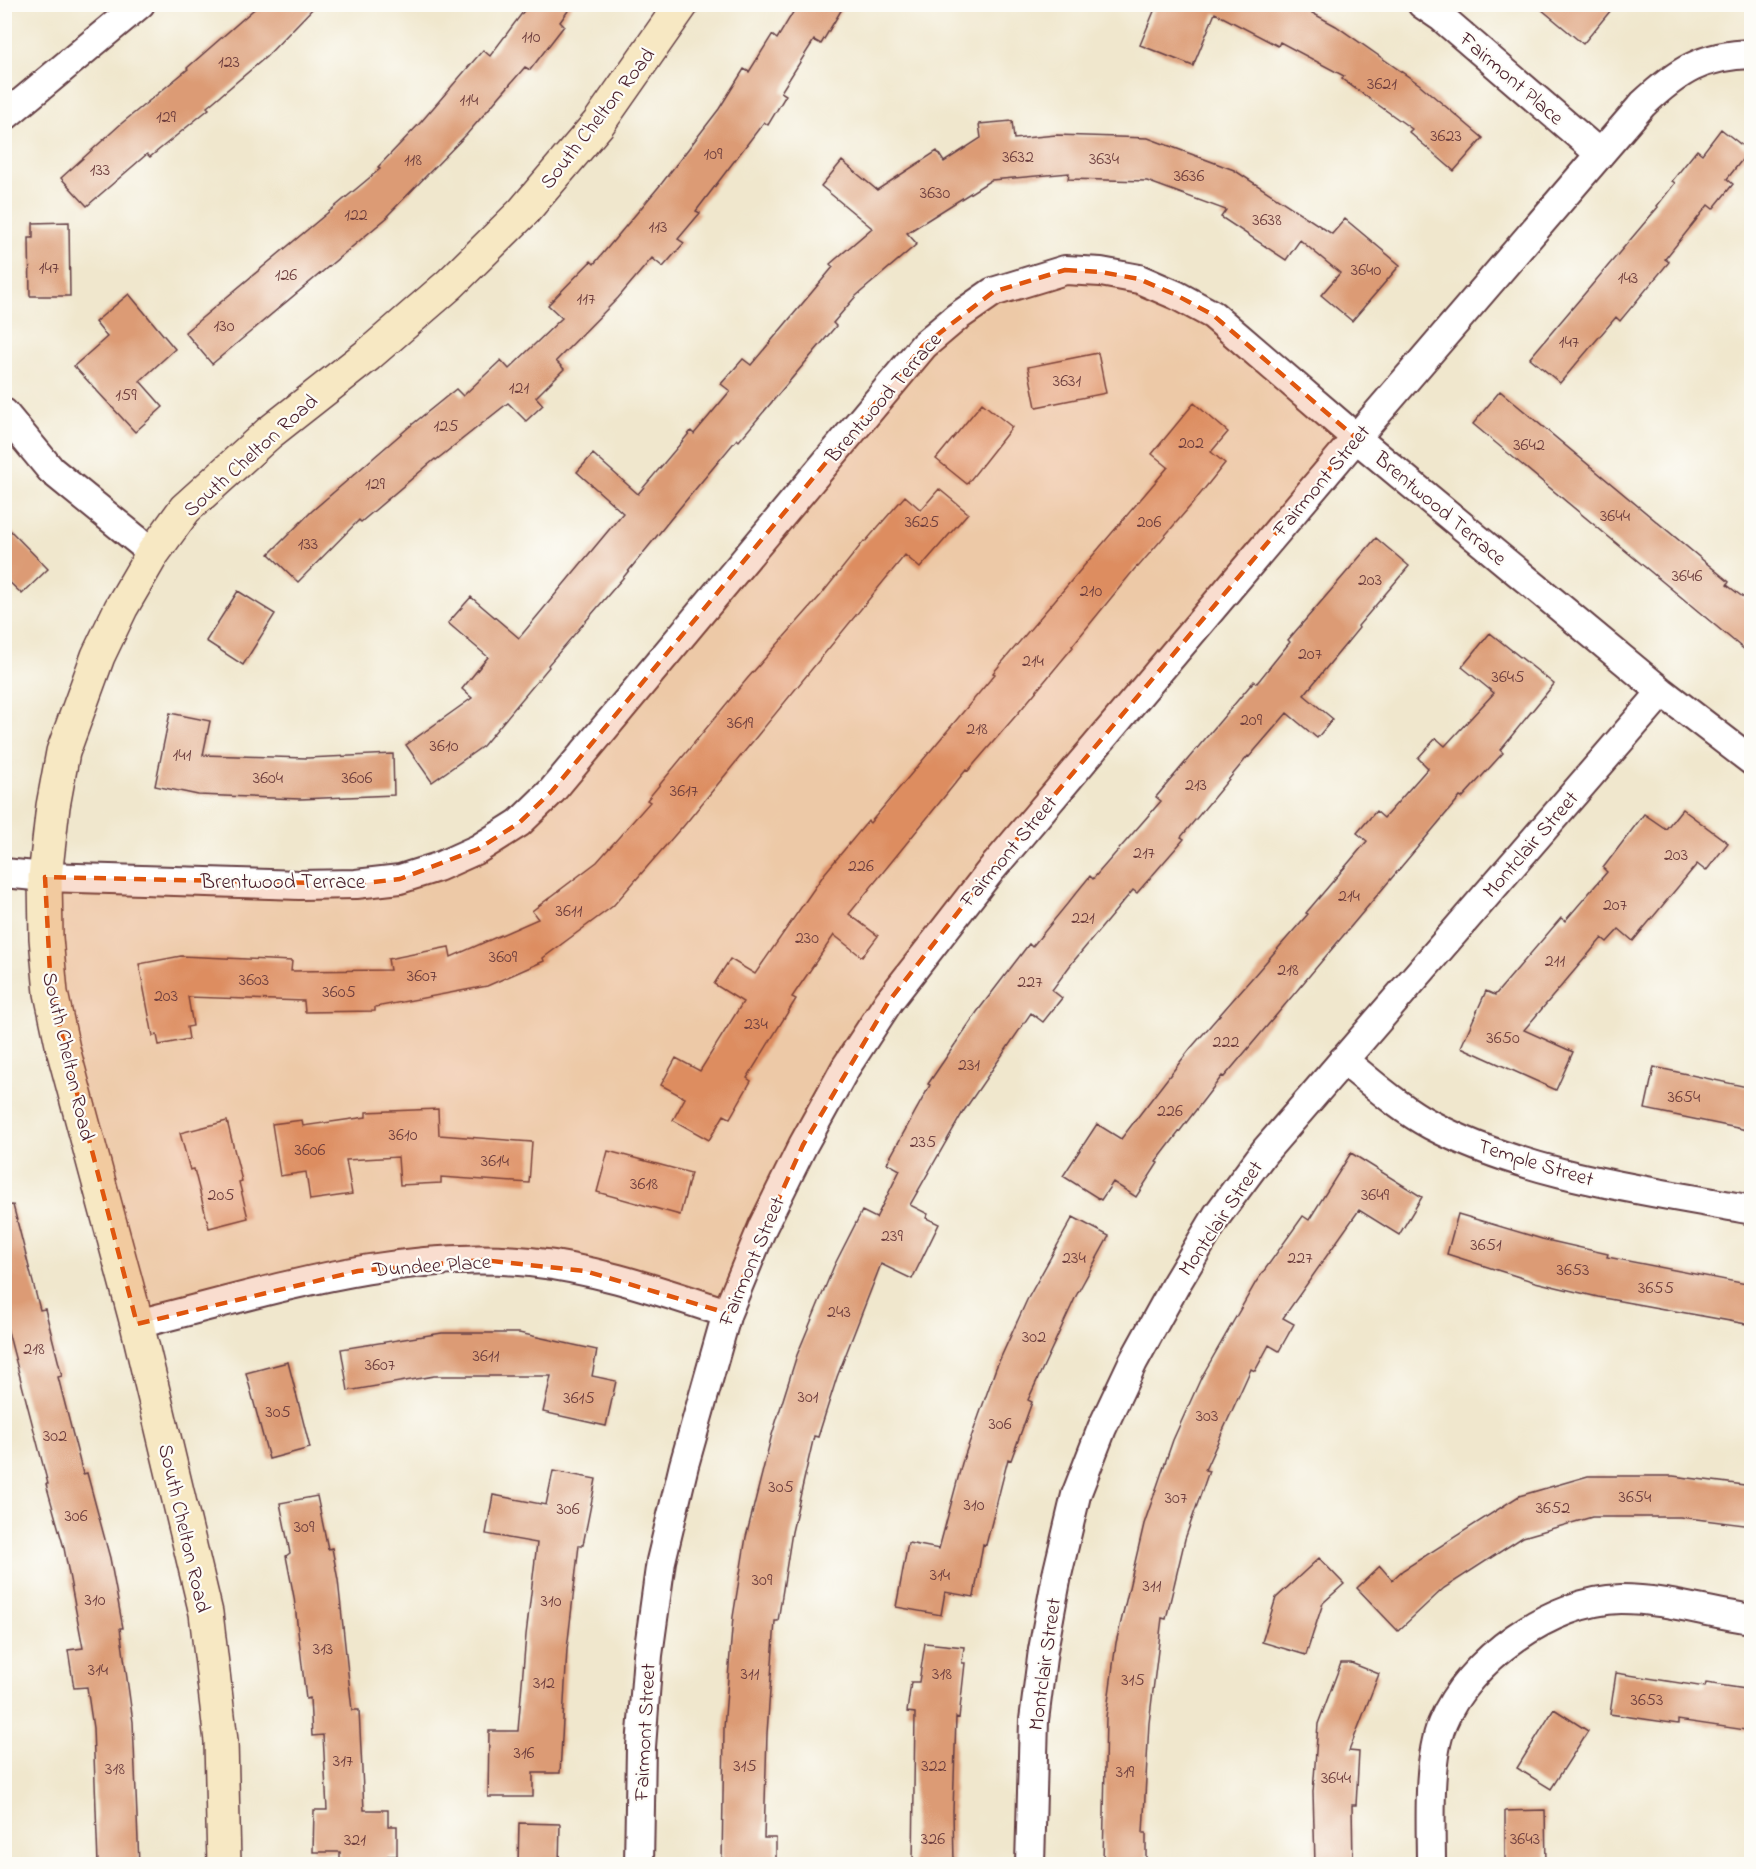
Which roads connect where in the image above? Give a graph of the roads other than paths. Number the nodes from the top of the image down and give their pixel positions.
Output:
1 (140, 4) edge
2 (682, 4) edge
3 (1422, 4) edge
4 (1752, 54) edge
5 (4, 117) edge
6 (1600, 154) junction
7 (4, 412) edge
8 (1356, 438) junction
9 (153, 553) junction
10 (1662, 692) junction
11 (1752, 761) edge
12 (4, 873) edge
13 (45, 877) junction
14 (1343, 1060) junction
15 (1752, 1210) edge
16 (727, 1313) junction
17 (137, 1324) junction
18 (1752, 1619) edge
19 (224, 1864) edge
20 (639, 1864) edge
21 (1030, 1864) edge
22 (1431, 1864) edge

1 - 5 street
2 - 9 main road, South Chelton Road
3 - 6 street, Fairmont Place
4 - 6 street, Fairmont Street
6 - 8 street, Fairmont Street
7 - 9 street
8 - 10 street, Brentwood Terrace
8 - 13 street, Brentwood Terrace
8 - 16 street, Fairmont Street
9 - 13 main road, South Chelton Road
10 - 11 street, Brentwood Terrace
10 - 14 street, Montclair Street
12 - 13 street, Brentwood Terrace
13 - 17 main road, South Chelton Road
14 - 15 street, Temple Street
14 - 21 street, Montclair Street
16 - 17 street, Dundee Place
16 - 20 street, Fairmont Street
17 - 19 main road, South Chelton Road
18 - 22 street

